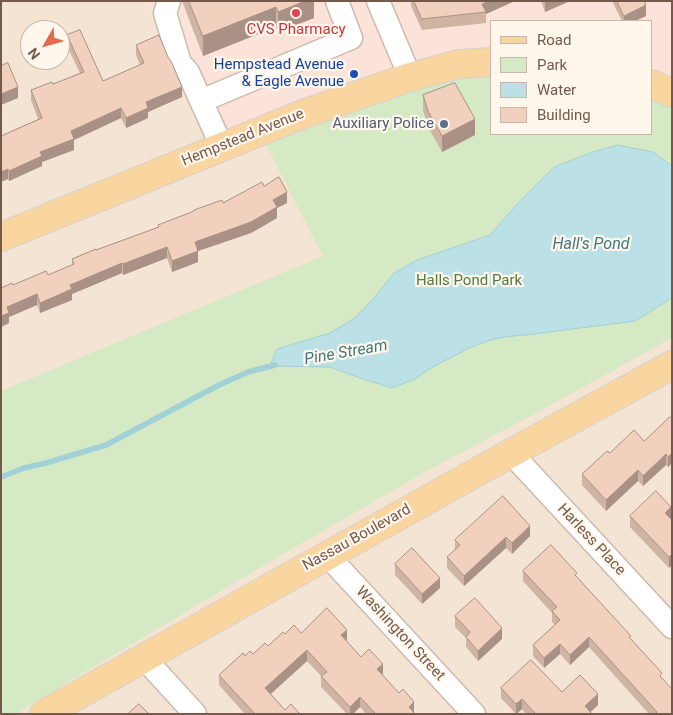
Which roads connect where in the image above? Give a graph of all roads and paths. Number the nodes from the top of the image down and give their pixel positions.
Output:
1 (170, 1) edge
2 (337, 1) edge
3 (378, 1) edge
4 (490, 62) edge
5 (410, 77) junction
6 (653, 84) edge
7 (672, 93) edge
8 (201, 101) junction
9 (222, 147) junction
10 (1, 237) edge
11 (672, 365) edge
12 (511, 453) junction
13 (327, 555) junction
14 (672, 626) edge
15 (144, 658) junction
16 (44, 714) edge
17 (195, 714) edge
18 (474, 714) edge

1 - 8 street
2 - 8 street
3 - 5 street
4 - 5 main road, Hempstead Avenue
5 - 9 main road, Hempstead Avenue
6 - 7 main road
8 - 9 street
9 - 10 main road, Hempstead Avenue
11 - 12 main road, Nassau Boulevard
12 - 13 main road, Nassau Boulevard
12 - 14 street, Harless Place
13 - 15 main road, Nassau Boulevard
13 - 18 street, Washington Street
15 - 16 main road, Nassau Boulevard
15 - 17 street

